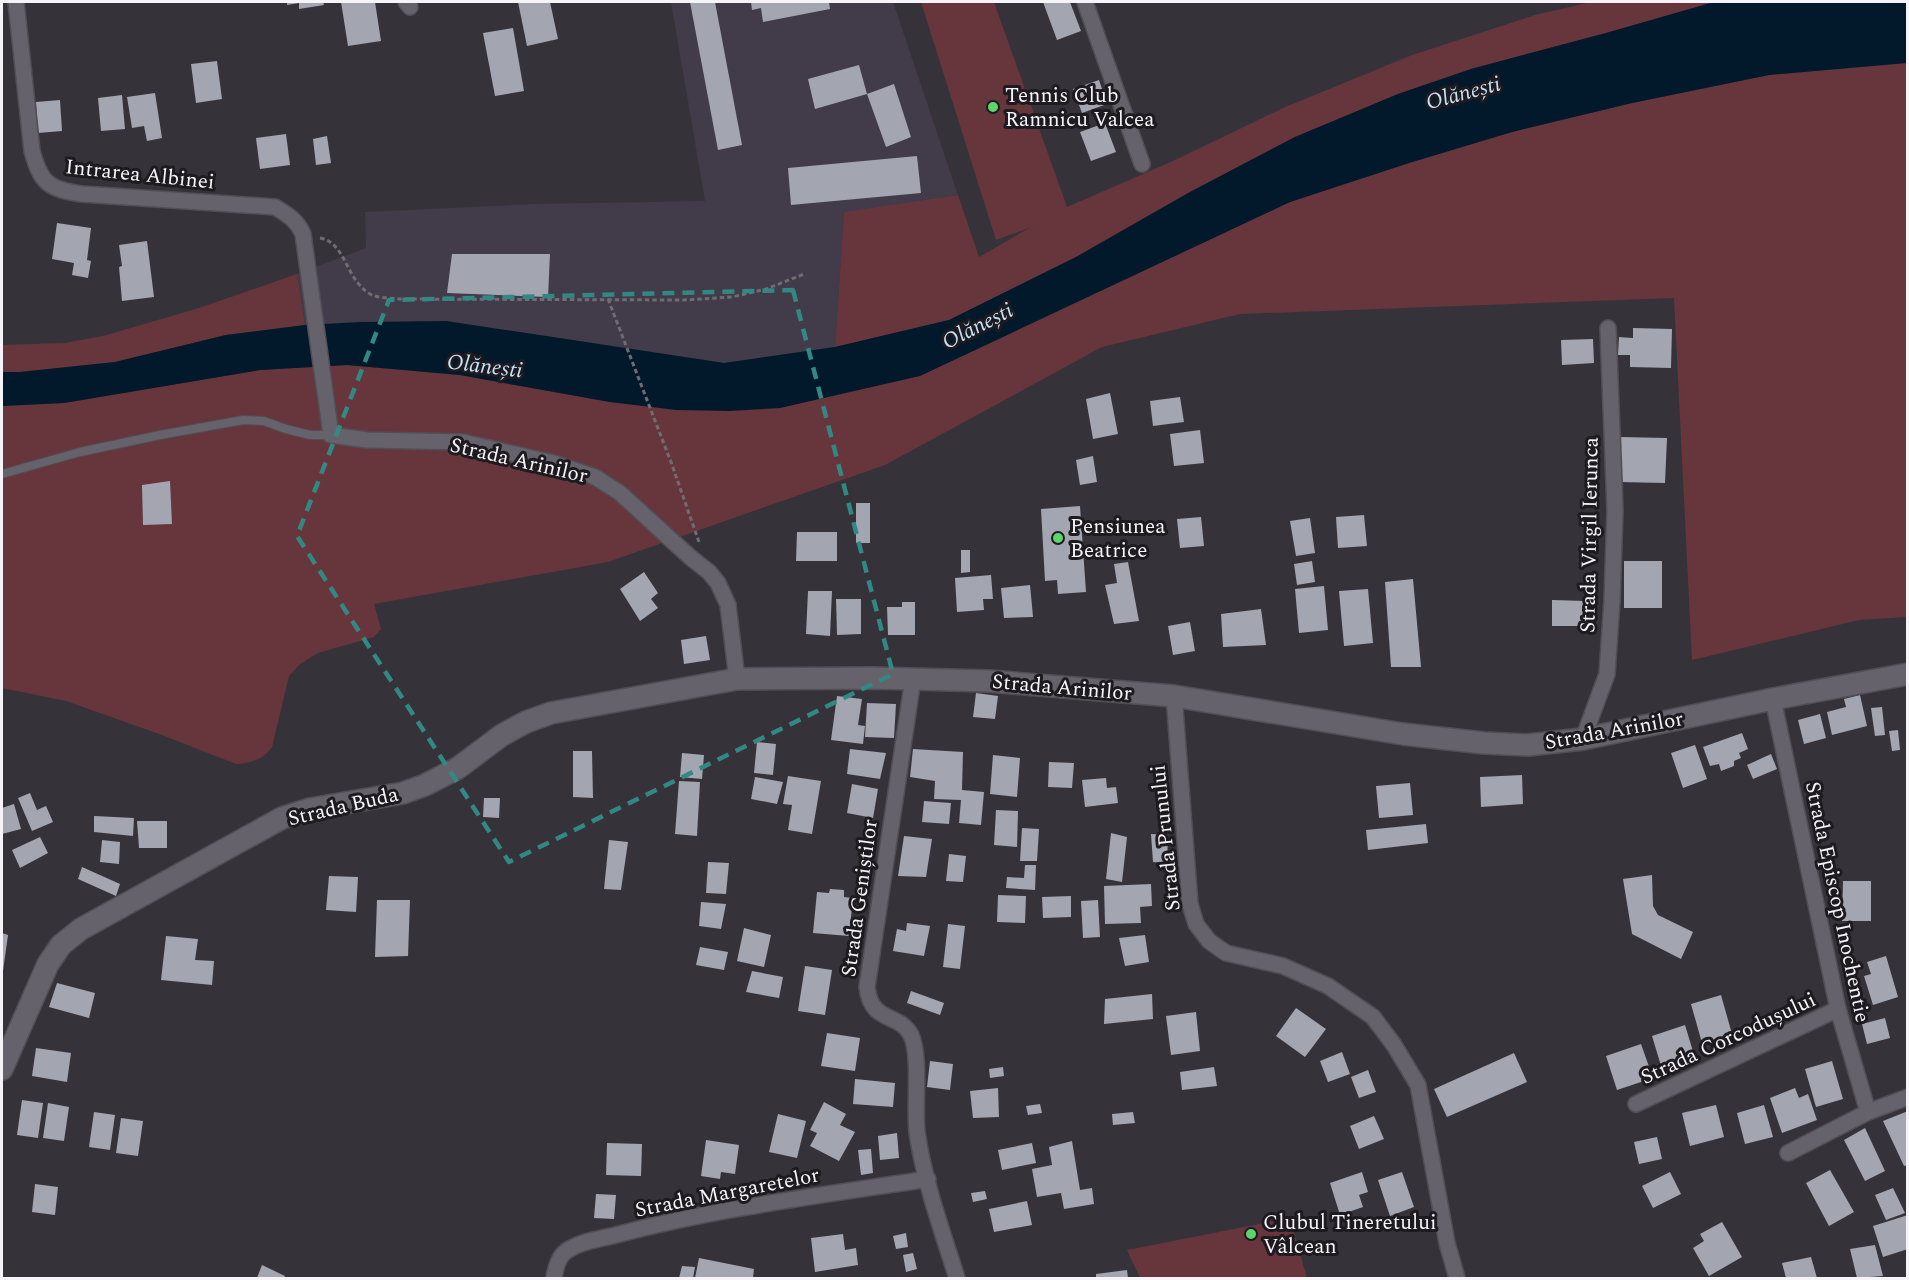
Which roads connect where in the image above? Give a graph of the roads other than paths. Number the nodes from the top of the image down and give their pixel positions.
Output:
1 (16, 2) edge
2 (1085, 2) edge
3 (1142, 164) dead end
4 (1608, 328) dead end
5 (331, 435) junction
6 (2, 474) edge
7 (1908, 674) edge
8 (914, 679) junction
9 (736, 680) junction
10 (1174, 696) junction
11 (1773, 699) junction
12 (1583, 739) junction
13 (1838, 1009) junction
14 (2, 1069) edge
15 (1908, 1097) edge
16 (1636, 1104) dead end
17 (1868, 1112) junction
18 (1788, 1153) dead end
19 (927, 1179) junction
20 (554, 1278) edge
21 (957, 1278) edge
22 (1457, 1278) edge

1 - 5 street, Intrarea Albinei
2 - 3 street
4 - 12 street, Strada Virgil Ierunca
5 - 6 lane
5 - 9 street, Strada Arinilor
7 - 11 street, Strada Arinilor
8 - 9 street, Strada Arinilor
8 - 10 street, Strada Arinilor
8 - 19 street, Strada Geniștilor
9 - 14 street, Strada Buda
10 - 12 street, Strada Arinilor
10 - 22 street, Strada Prunului
11 - 12 street, Strada Arinilor
11 - 13 street, Strada Episcop Inochentie
13 - 16 street, Strada Corcodușului
13 - 17 street, Strada Episcop Inochentie
15 - 17 street
17 - 18 street
19 - 20 street, Strada Margaretelor
19 - 21 street, Strada Geniștilor

